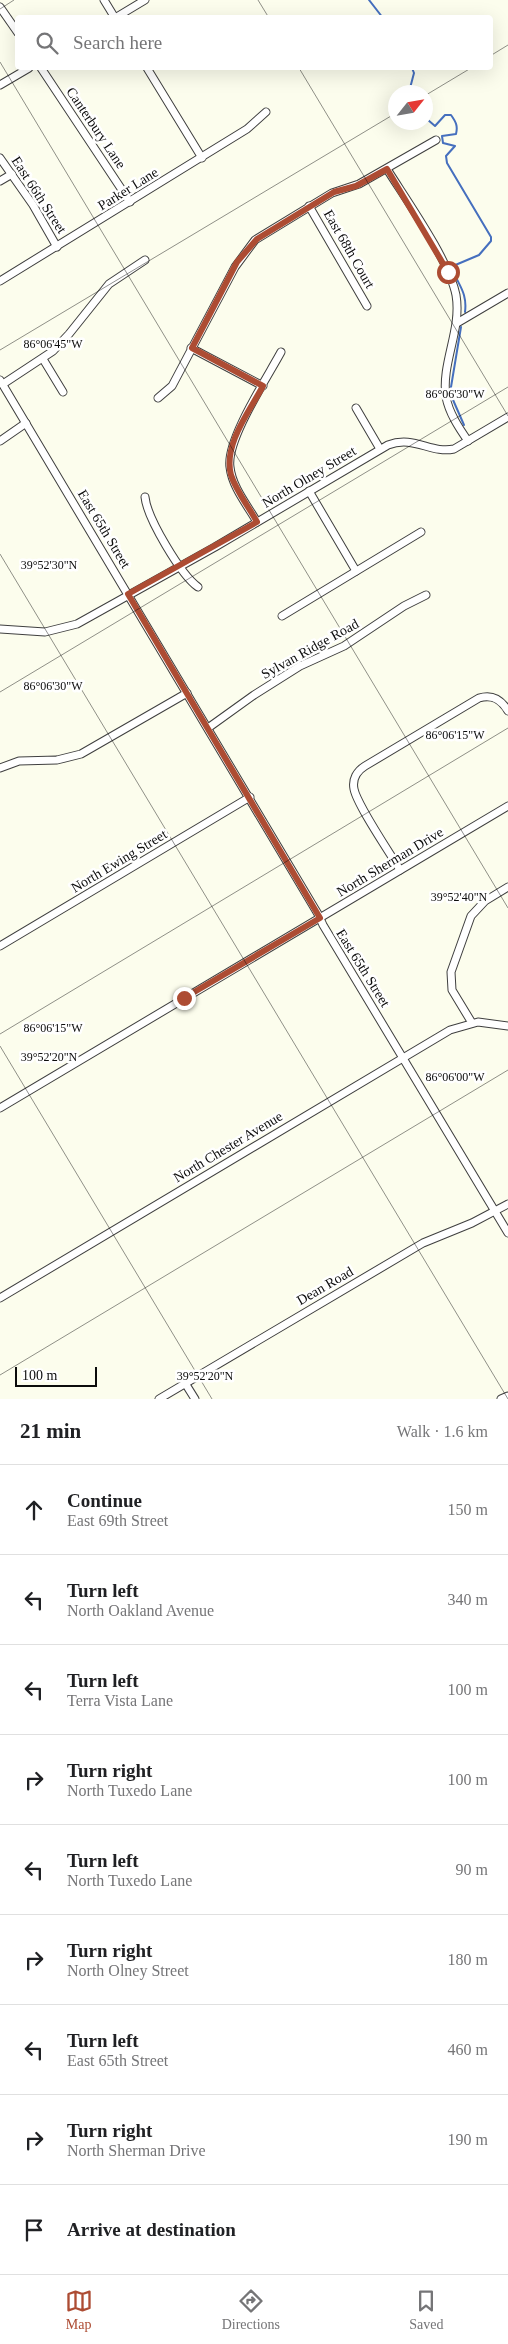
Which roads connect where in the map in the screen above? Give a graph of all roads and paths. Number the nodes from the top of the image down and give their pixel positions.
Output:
1 (104, 0) edge
2 (145, 0) edge
3 (0, 7) edge
4 (113, 15) edge
5 (120, 15) edge
6 (15, 29) edge
7 (25, 70) edge
8 (42, 70) edge
9 (148, 70) edge
10 (0, 84) edge
11 (266, 112) dead end
12 (436, 140) dead end
13 (0, 158) edge
14 (202, 158) junction
15 (387, 169) junction
16 (12, 174) junction
17 (0, 181) edge
18 (130, 202) junction
19 (309, 206) junction
20 (57, 247) junction
21 (145, 260) dead end
22 (0, 281) edge
23 (508, 293) edge
24 (367, 306) dead end
25 (457, 323) junction
26 (192, 348) junction
27 (281, 352) dead end
28 (43, 359) junction
29 (1, 382) edge
30 (263, 386) junction
31 (63, 392) dead end
32 (158, 398) dead end
33 (356, 408) dead end
34 (508, 417) edge
35 (26, 423) junction
36 (0, 441) edge
37 (468, 441) junction
38 (380, 449) junction
39 (309, 492) junction
40 (145, 497) dead end
41 (257, 522) junction
42 (421, 532) dead end
43 (179, 566) junction
44 (356, 571) junction
45 (198, 587) dead end
46 (128, 594) junction
47 (426, 595) dead end
48 (282, 616) dead end
49 (0, 630) edge
50 (187, 692) junction
51 (508, 711) edge
52 (208, 728) junction
53 (0, 768) edge
54 (250, 797) junction
55 (508, 806) edge
56 (400, 870) junction
57 (508, 887) edge
58 (320, 918) junction
59 (0, 946) edge
60 (472, 1023) junction
61 (508, 1026) edge
62 (404, 1058) junction
63 (0, 1108) edge
64 (508, 1204) edge
65 (495, 1211) junction
66 (508, 1233) edge
67 (0, 1298) edge
68 (185, 1384) junction
69 (508, 1396) edge
70 (159, 1399) edge
71 (195, 1399) edge
72 (501, 1399) edge

1 - 4 street
2 - 5 street
3 - 6 street
7 - 10 street
8 - 18 street, Canterbury Lane
9 - 14 street
11 - 14 street, Parker Lane
12 - 15 street
13 - 16 street, East 66th Street
14 - 18 street, Parker Lane
15 - 19 street
15 - 25 street
16 - 17 street
16 - 20 street, East 66th Street
18 - 20 street, Parker Lane
19 - 24 street, East 68th Court
19 - 26 street
20 - 22 street, Parker Lane
21 - 28 street
23 - 25 street
25 - 37 street
26 - 30 street
26 - 32 street
27 - 30 street
28 - 29 street
28 - 31 street
29 - 35 street, East 65th Street
30 - 41 street
33 - 38 street
34 - 37 street, North Olney Street
35 - 36 street
35 - 46 street, East 65th Street
37 - 38 street, North Olney Street
38 - 39 street, North Olney Street
39 - 41 street, North Olney Street
39 - 44 street
40 - 43 street
41 - 43 street, North Olney Street
42 - 44 street
43 - 45 street
43 - 46 street, North Olney Street
44 - 48 street
46 - 49 street, North Olney Street
46 - 50 street, East 65th Street
47 - 52 street, Sylvan Ridge Road
50 - 52 street, East 65th Street
50 - 53 street
51 - 56 street
52 - 54 street, East 65th Street
54 - 58 street, East 65th Street
54 - 59 street, North Ewing Street
55 - 56 street, North Sherman Drive
56 - 58 street, North Sherman Drive
57 - 60 street
58 - 62 street, East 65th Street
58 - 63 street, North Sherman Drive
60 - 61 street
60 - 62 street, North Chester Avenue
62 - 65 street, East 65th Street
62 - 67 street, North Chester Avenue
64 - 65 street, Dean Road
65 - 66 street, East 65th Street
65 - 68 street, Dean Road
68 - 70 street, Dean Road
68 - 71 street
69 - 72 street

